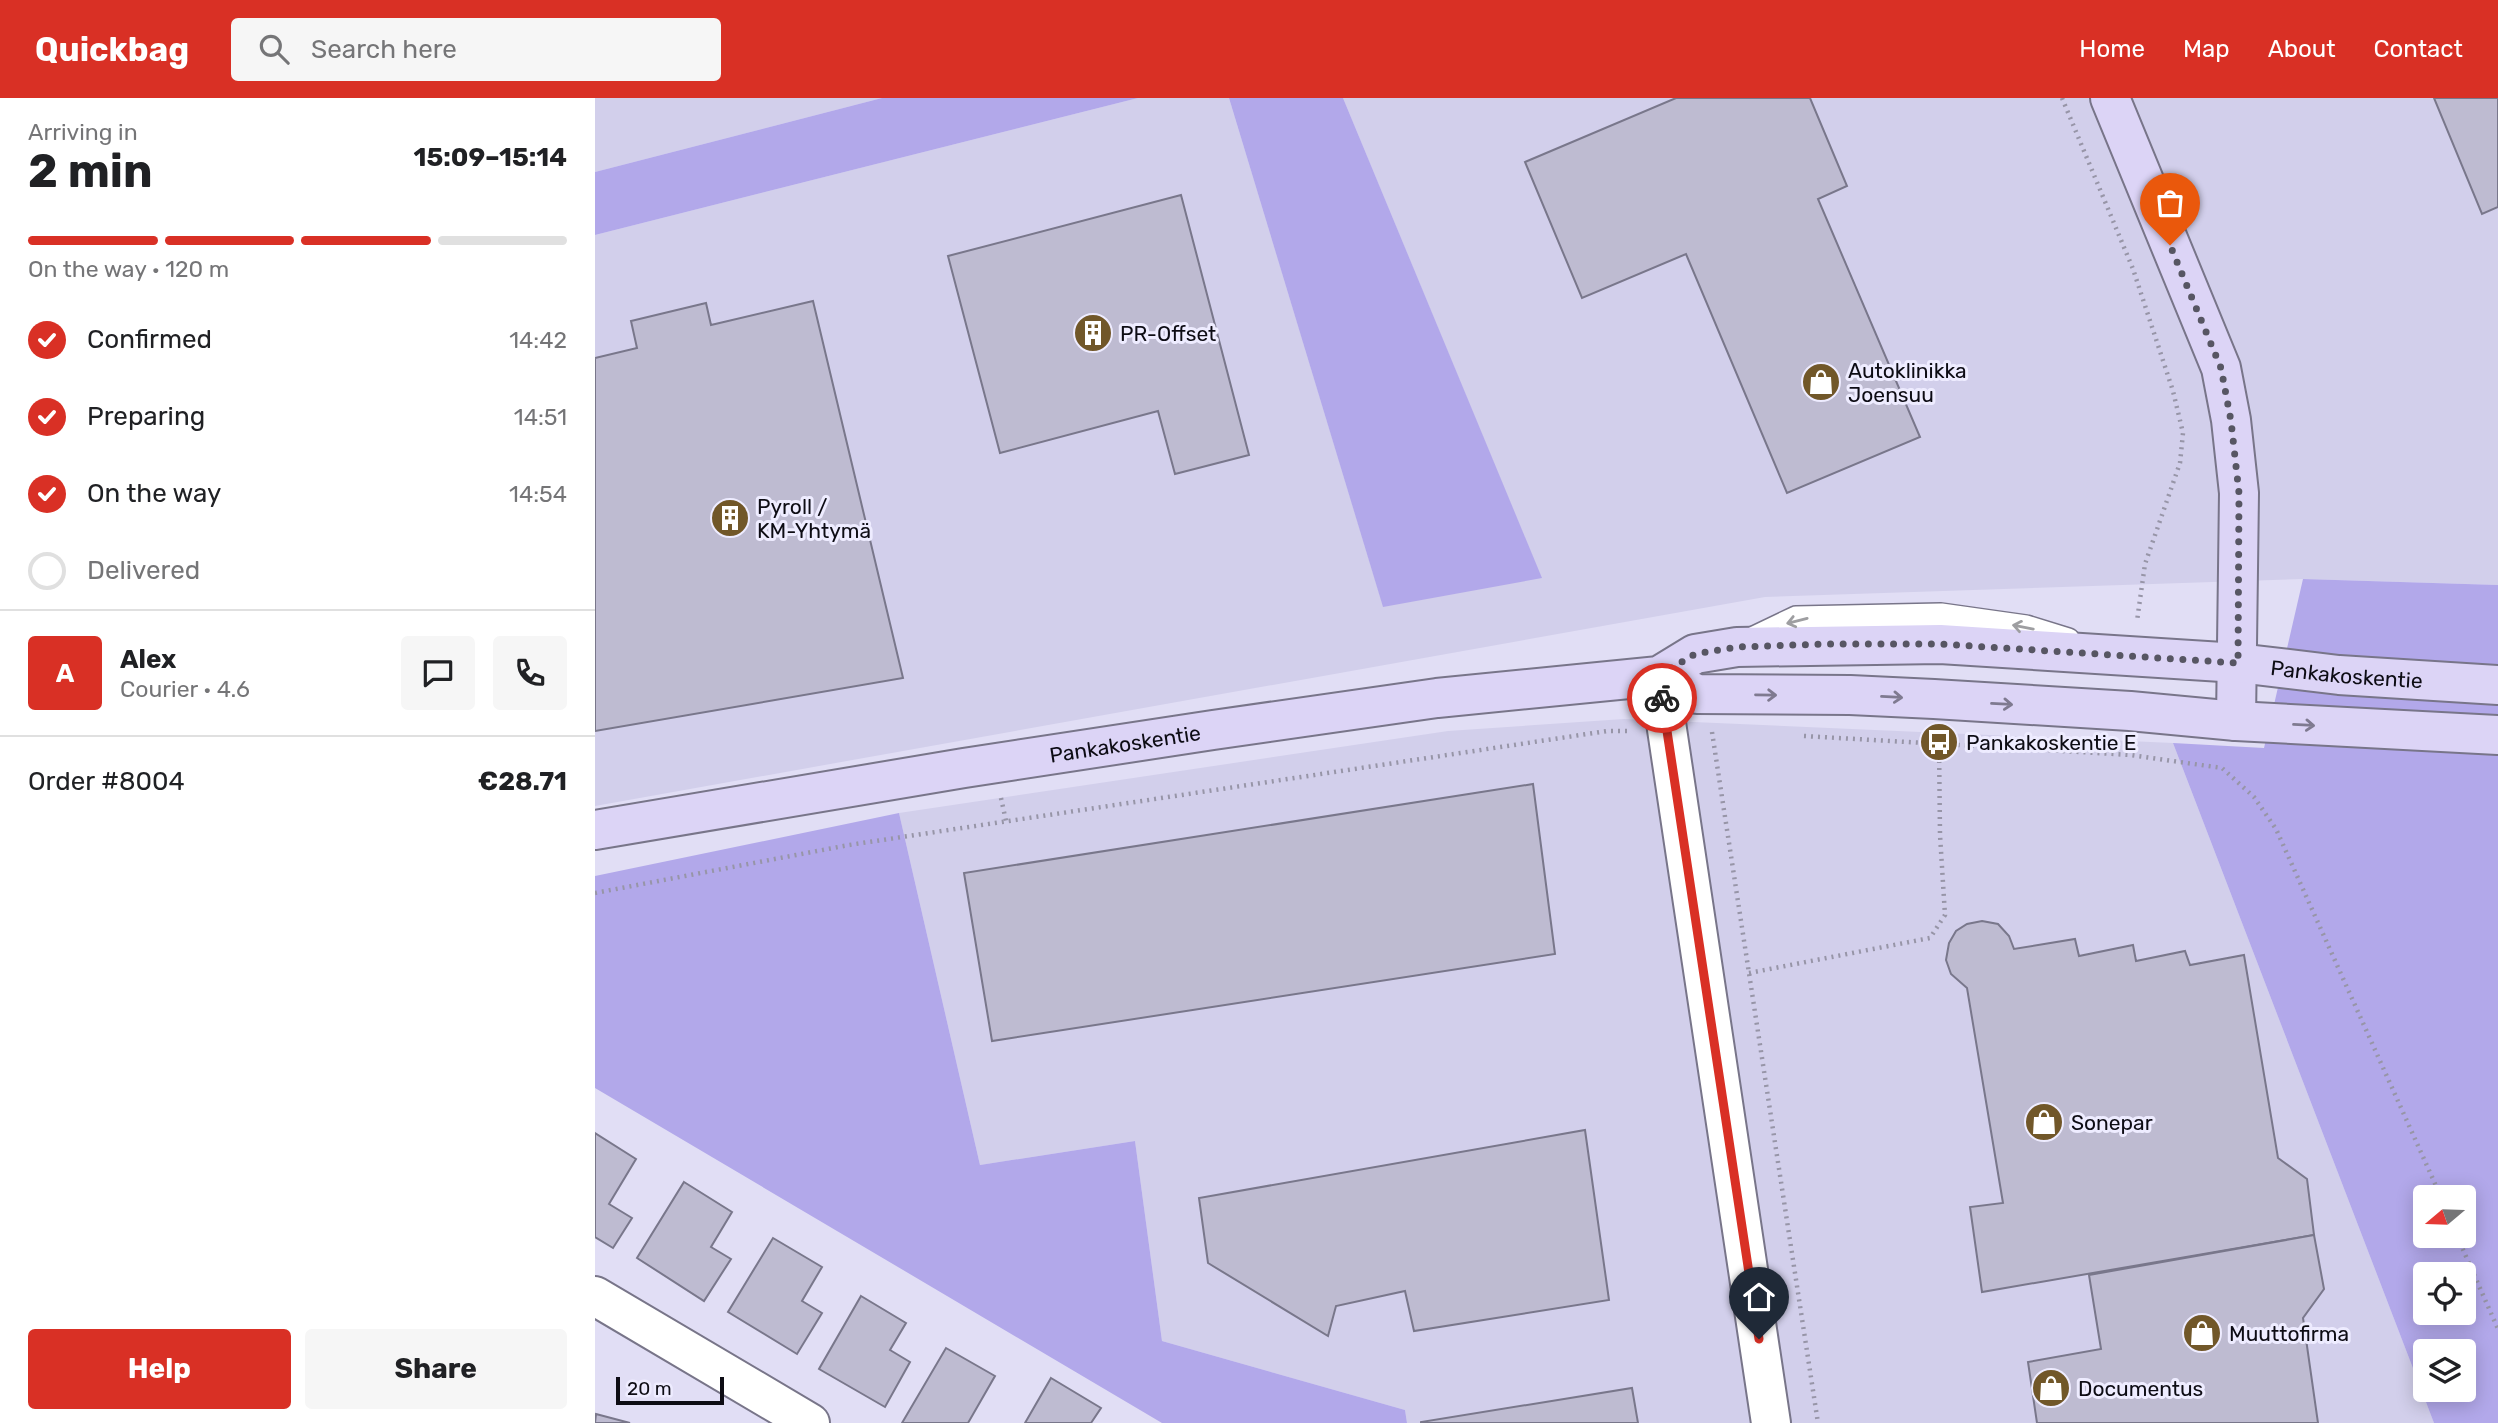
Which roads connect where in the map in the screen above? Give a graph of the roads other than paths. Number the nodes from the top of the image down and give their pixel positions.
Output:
1 (2110, 98) edge
2 (2238, 663) junction
3 (1658, 676) junction
4 (2498, 685) edge
5 (2236, 721) junction
6 (2498, 735) edge
7 (595, 831) edge
8 (595, 1296) edge
9 (810, 1423) edge
10 (1771, 1423) edge

1 - 2 main road
2 -> 3 main road, Pankakoskentie
2 - 4 main road, Pankakoskentie
2 - 5 main road
3 -> 5 main road
3 - 7 main road, Pankakoskentie
3 - 10 street
5 -> 6 main road
8 - 9 street

